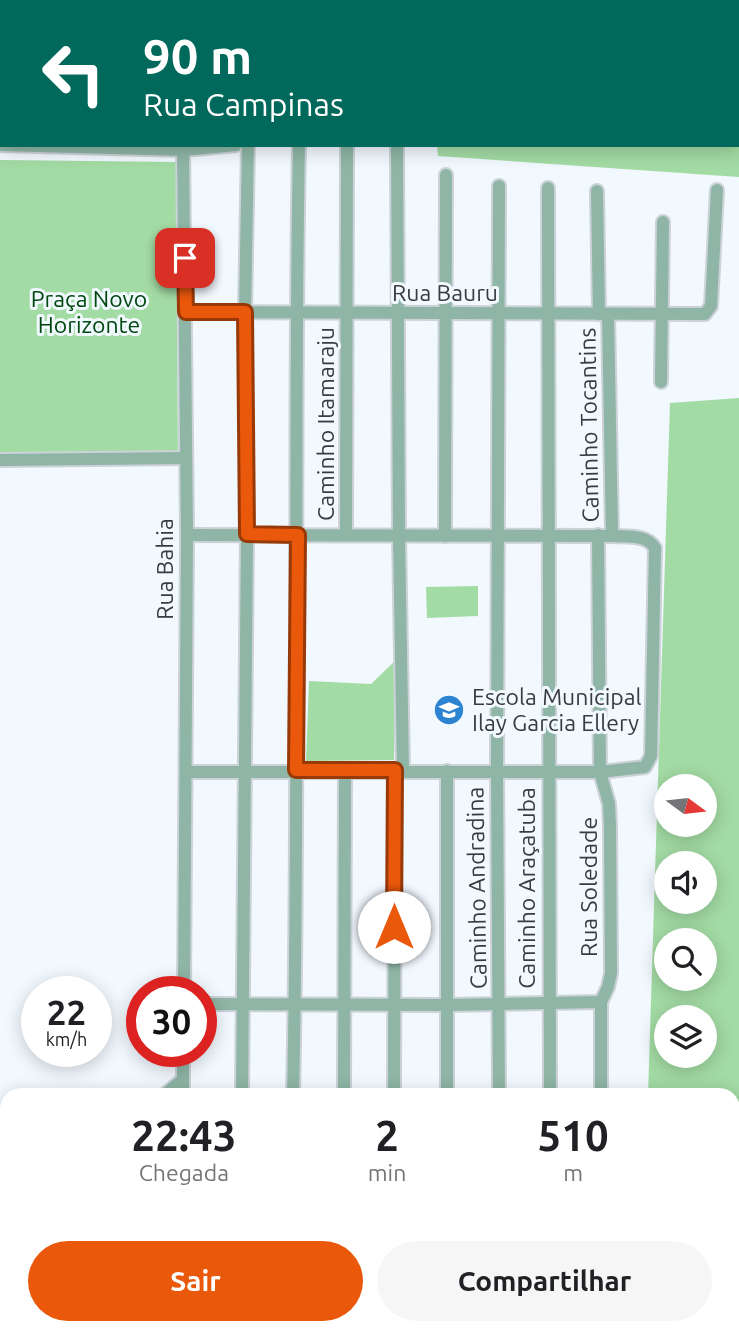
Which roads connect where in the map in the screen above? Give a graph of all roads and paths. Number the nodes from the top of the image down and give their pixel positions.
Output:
1 (184, 147) edge
2 (248, 147) edge
3 (299, 147) edge
4 (347, 147) edge
5 (397, 147) edge
6 (446, 175) dead end
7 (499, 186) dead end
8 (548, 188) dead end
9 (717, 190) dead end
10 (597, 191) dead end
11 (663, 222) dead end
12 (186, 312) junction
13 (245, 312) junction
14 (296, 313) junction
15 (347, 313) junction
16 (398, 314) junction
17 (445, 314) junction
18 (499, 314) junction
19 (548, 314) junction
20 (603, 314) junction
21 (661, 314) junction
22 (661, 382) dead end
23 (186, 458) junction
24 (0, 460) edge
25 (247, 534) junction
26 (187, 535) junction
27 (298, 535) junction
28 (346, 535) junction
29 (498, 535) junction
30 (597, 535) junction
31 (399, 536) junction
32 (445, 536) junction
33 (547, 536) junction
34 (612, 536) junction
35 (245, 770) junction
36 (296, 770) junction
37 (345, 770) junction
38 (399, 770) junction
39 (447, 771) junction
40 (496, 771) junction
41 (548, 771) junction
42 (186, 772) junction
43 (600, 772) junction
44 (184, 976) edge
45 (601, 1002) junction
46 (243, 1003) junction
47 (217, 1004) edge
48 (295, 1004) junction
49 (499, 1004) junction
50 (394, 1005) junction
51 (448, 1005) junction
52 (548, 1005) junction
53 (344, 1006) junction
54 (183, 1067) edge
55 (183, 1080) junction
56 (173, 1088) edge
57 (183, 1088) edge
58 (242, 1088) edge
59 (293, 1088) edge
60 (344, 1088) edge
61 (394, 1088) edge
62 (447, 1088) edge
63 (499, 1088) edge
64 (550, 1088) edge
65 (601, 1088) edge

1 - 12 street, Rua Bahia
2 - 13 street
3 - 14 street
4 - 15 street, Caminho Itamaraju
5 - 16 street
6 - 17 street
7 - 18 street, Caminho Andradina
8 - 19 street, Caminho Araçatuba
9 - 21 street, Rua Bauru
10 - 20 street, Caminho Tocantins
11 - 21 street
12 - 13 street, Rua Bauru
12 - 23 street, Rua Bahia
13 - 14 street, Rua Bauru
13 - 25 street
14 - 15 street, Rua Bauru
14 - 27 street
15 - 16 street, Rua Bauru
15 - 28 street, Caminho Itamaraju
16 - 17 street, Rua Bauru
16 - 31 street
17 - 18 street, Rua Bauru
17 - 32 street
18 - 19 street, Rua Bauru
18 - 29 street, Caminho Andradina
19 - 20 street, Rua Bauru
19 - 33 street, Caminho Araçatuba
20 - 21 street, Rua Bauru
20 - 34 street, Caminho Tocantins
21 - 22 street
23 - 24 street
23 - 26 street, Rua Bahia
25 - 26 street
25 - 27 street
25 - 35 street
26 - 42 street, Rua Bahia
27 - 28 street
27 - 36 street
28 - 31 street
29 - 32 street
29 - 33 street
29 - 40 street, Caminho Andradina
30 - 33 street
30 - 34 street
30 - 43 street, Rua Soledade
31 - 32 street
31 - 38 street
33 - 41 street, Caminho Araçatuba
34 - 43 street
35 - 36 street
35 - 42 street
35 - 46 street
36 - 37 street
36 - 48 street
37 - 38 street
37 - 53 street
38 - 39 street
38 - 50 street
39 - 40 street
39 - 51 street
40 - 41 street
40 - 49 street, Caminho Andradina
41 - 43 street
41 - 52 street, Caminho Araçatuba
42 - 44 street, Rua Bahia
43 - 45 street, Rua Soledade
45 - 52 street
45 - 65 street, Rua Soledade
46 - 47 street
46 - 48 street
46 - 58 street
48 - 53 street
48 - 59 street
49 - 51 street
49 - 52 street
49 - 63 street, Caminho Andradina
50 - 51 street
50 - 53 street
50 - 61 street
51 - 62 street
52 - 64 street, Caminho Araçatuba
53 - 60 street
54 - 55 street
55 - 56 street
55 - 57 street

